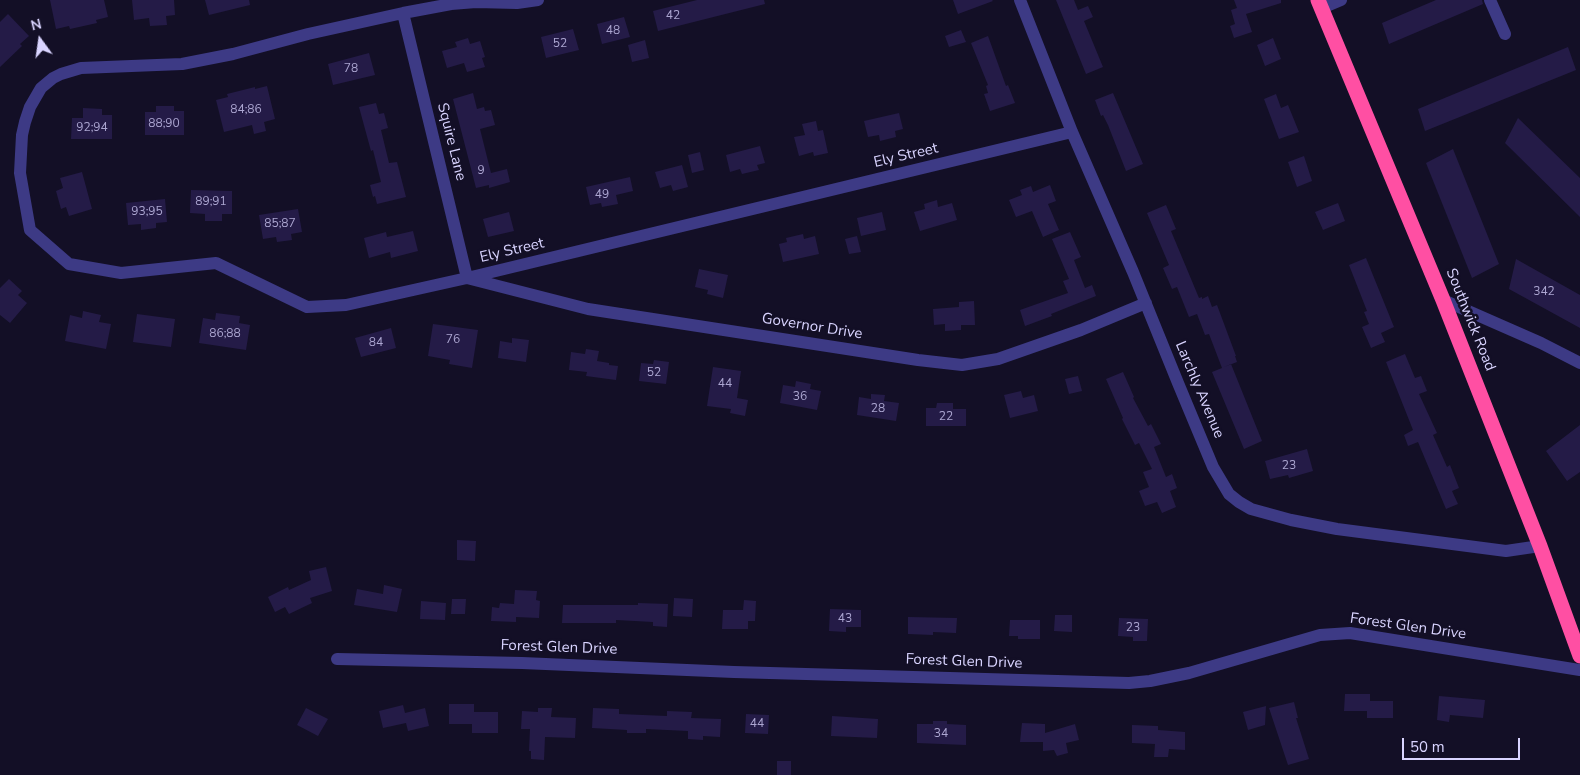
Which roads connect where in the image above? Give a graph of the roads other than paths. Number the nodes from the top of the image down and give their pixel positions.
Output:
1 (538, 0) edge
2 (1020, 0) edge
3 (1341, 0) edge
4 (1490, 0) edge
5 (1320, 4) edge
6 (403, 13) junction
7 (1505, 34) dead end
8 (1072, 132) junction
9 (467, 278) junction
10 (1443, 300) junction
11 (1146, 303) junction
12 (1580, 363) edge
13 (1540, 546) junction
14 (1580, 656) edge
15 (338, 659) dead end
16 (1580, 670) edge

1 - 6 street, Ely Street
2 - 8 street, Larchly Avenue
3 - 5 street
4 - 7 street
5 - 10 highway, Southwick Road
6 - 9 street, Squire Lane
6 - 9 street, Ely Street
8 - 9 street, Ely Street
8 - 11 street, Larchly Avenue
9 - 11 street, Governor Drive
10 - 12 street
10 - 13 highway, Southwick Road
11 - 13 street, Larchly Avenue
13 - 14 highway, Southwick Road
15 - 16 street, Forest Glen Drive

